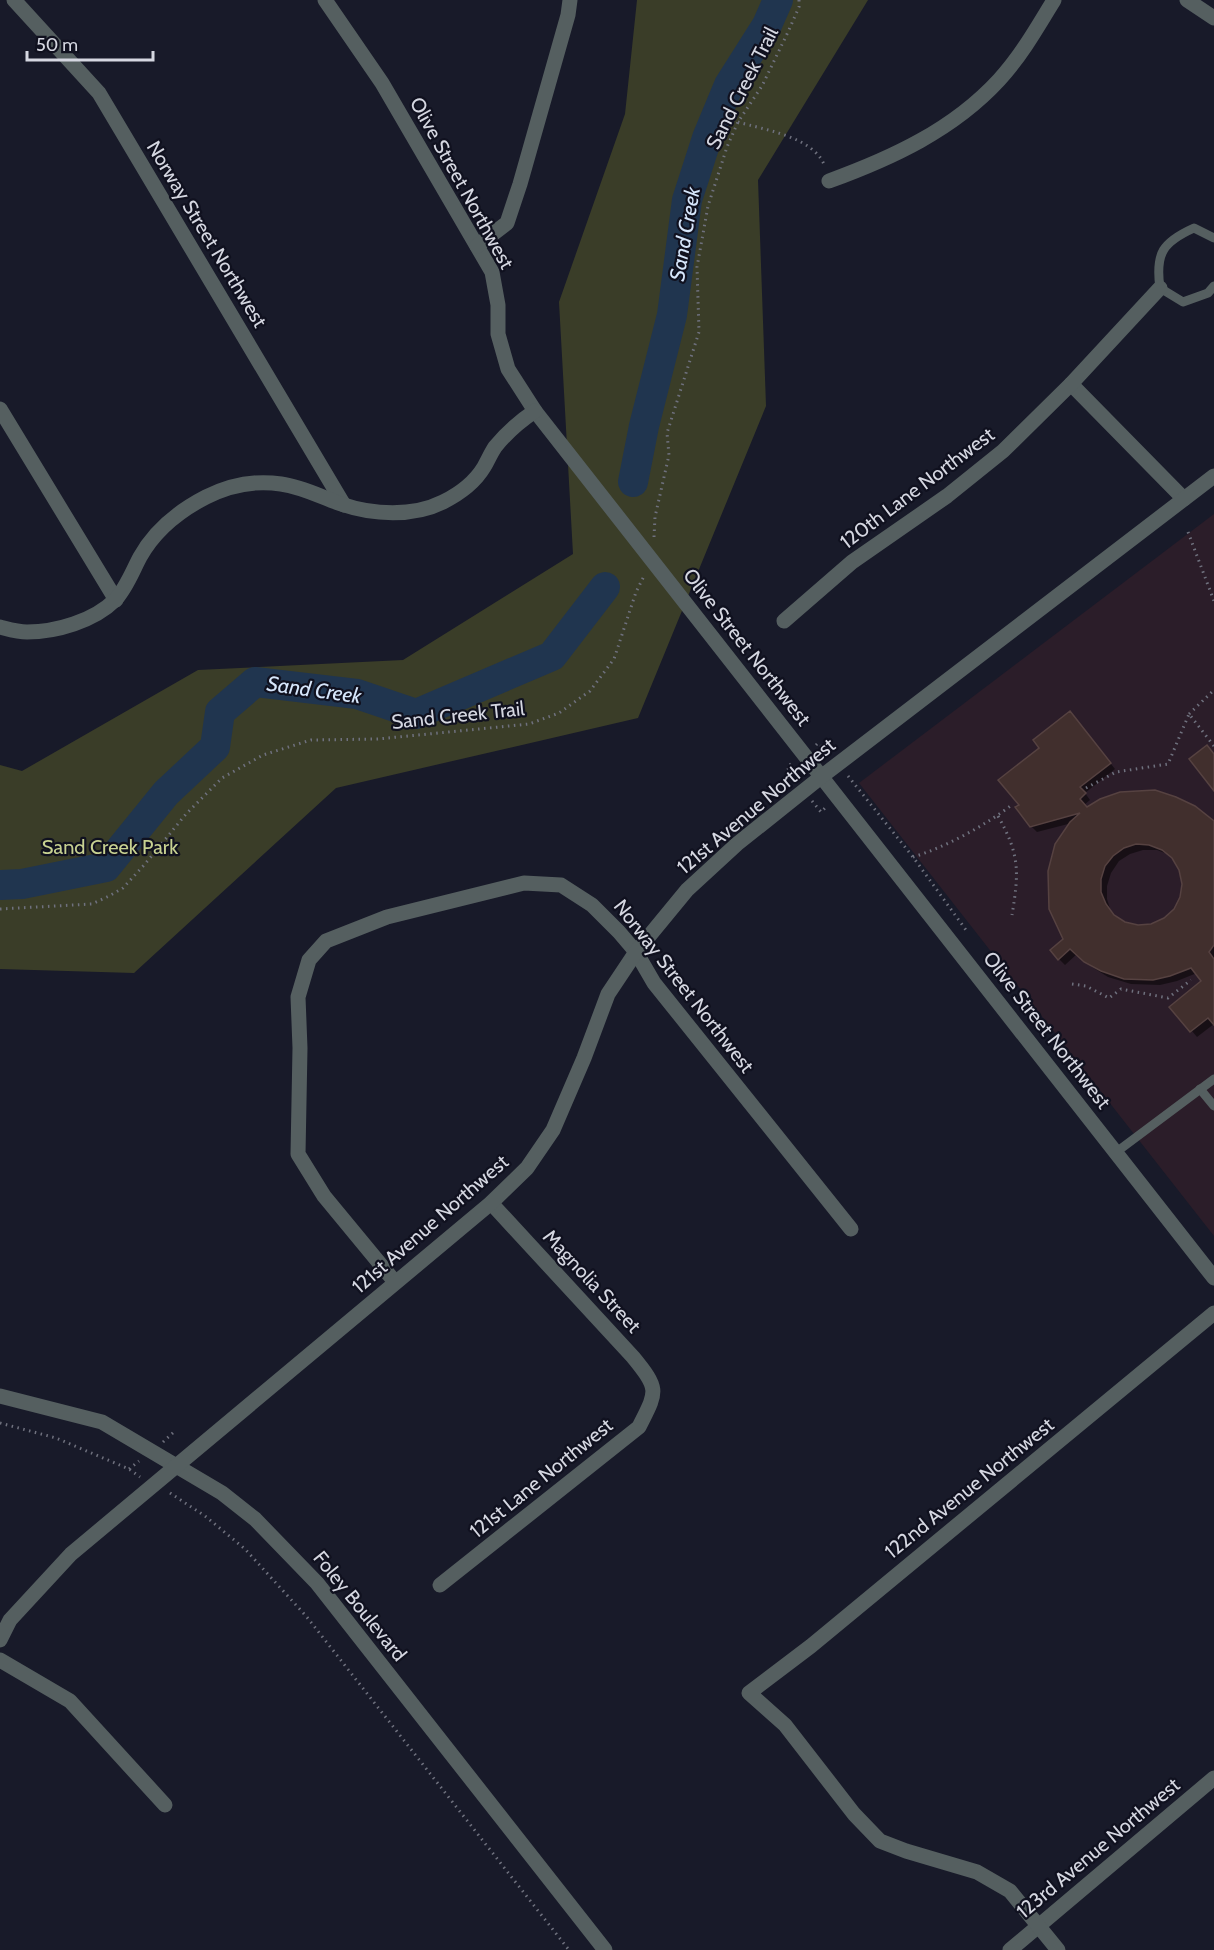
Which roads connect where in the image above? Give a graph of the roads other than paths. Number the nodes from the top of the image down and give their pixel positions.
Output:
1 (14, 0) edge
2 (325, 0) edge
3 (570, 0) edge
4 (1054, 0) edge
5 (1187, 0) edge
6 (1214, 18) edge
7 (829, 181) road end
8 (1214, 238) edge
9 (477, 246) junction
10 (1214, 286) edge
11 (1160, 288) junction
12 (1071, 384) junction
13 (0, 409) edge
14 (536, 411) junction
15 (1214, 476) edge
16 (1184, 499) junction
17 (344, 505) junction
18 (116, 600) junction
19 (784, 621) dead end
20 (0, 627) edge
21 (821, 777) junction
22 (636, 952) junction
23 (1214, 1079) edge
24 (1200, 1089) junction
25 (1214, 1106) edge
26 (1115, 1152) junction
27 (491, 1203) junction
28 (851, 1229) dead end
29 (1214, 1278) edge
30 (395, 1282) junction
31 (1214, 1313) edge
32 (653, 1393) joint
33 (0, 1396) edge
34 (176, 1465) junction
35 (440, 1585) dead end
36 (0, 1640) edge
37 (0, 1660) edge
38 (1214, 1778) edge
39 (165, 1805) dead end
40 (1039, 1925) junction
41 (605, 1950) edge
42 (1010, 1950) edge
43 (1059, 1950) edge

1 - 17 street, Norway Street Northwest
2 - 9 street, Olive Street Northwest
3 - 9 street
4 - 7 street
5 - 6 street
8 - 11 lane
9 - 14 street, Olive Street Northwest
10 - 11 lane
11 - 12 street, 120th Lane Northwest
12 - 16 street
12 - 19 street, 120th Lane Northwest
13 - 18 street
14 - 17 street
14 - 21 street, Olive Street Northwest
15 - 16 street, 121st Avenue Northwest
16 - 21 street, 121st Avenue Northwest
17 - 18 street
18 - 20 street
21 - 22 street, 121st Avenue Northwest
21 - 26 street, Olive Street Northwest
22 - 27 street, 121st Avenue Northwest
22 - 28 street, Norway Street Northwest
22 - 30 street, Norway Street Northwest
23 - 24 lane
24 - 25 lane
24 - 26 lane
26 - 29 street, Olive Street Northwest
27 - 30 street, 121st Avenue Northwest
27 - 32 street, Magnolia Street
30 - 34 street, 121st Avenue Northwest
31 - 40 street, 122nd Avenue Northwest
32 - 35 street, 121st Lane Northwest
33 - 34 street, Foley Boulevard
34 - 36 street, 121st Avenue Northwest
34 - 41 street, Foley Boulevard
37 - 39 street
38 - 40 street, 123rd Avenue Northwest
40 - 42 street, 123rd Avenue Northwest
40 - 43 street

